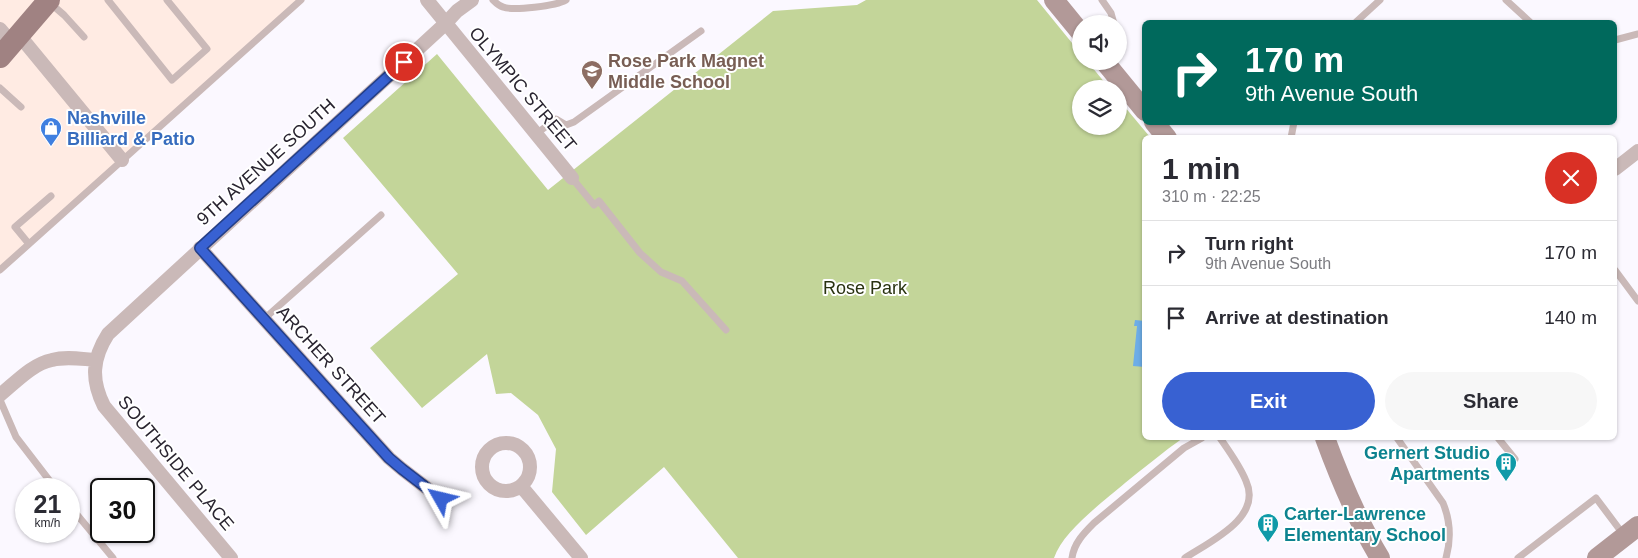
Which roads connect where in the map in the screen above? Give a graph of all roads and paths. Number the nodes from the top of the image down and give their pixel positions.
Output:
1 (108, 0) edge
2 (168, 0) edge
3 (301, 0) edge
4 (426, 0) edge
5 (472, 0) edge
6 (493, 0) edge
7 (566, 0) edge
8 (1054, 0) edge
9 (1102, 0) edge
10 (1380, 0) edge
11 (1506, 0) edge
12 (48, 1) edge
13 (1112, 15) edge
14 (1358, 20) edge
15 (1528, 20) edge
16 (1072, 22) edge
17 (445, 24) junction
18 (701, 31) dead end
19 (1638, 34) edge
20 (84, 37) dead end
21 (1617, 39) edge
22 (8, 41) edge
23 (1111, 70) edge
24 (0, 88) edge
25 (22, 106) dead end
26 (1142, 107) edge
27 (1156, 125) edge
28 (536, 134) junction
29 (1165, 135) edge
30 (1638, 151) edge
31 (122, 160) junction
32 (1617, 167) edge
33 (572, 178) joint
34 (51, 196) dead end
35 (381, 215) dead end
36 (29, 244) junction
37 (200, 248) junction
38 (0, 270) edge
39 (1617, 273) edge
40 (1638, 300) edge
41 (264, 319) junction
42 (726, 330) dead end
43 (96, 360) junction
44 (0, 395) edge
45 (0, 400) edge
46 (1198, 440) edge
47 (1221, 440) edge
48 (1326, 440) edge
49 (1398, 440) edge
50 (1500, 440) edge
51 (1515, 459) dead end
52 (48, 478) edge
53 (521, 486) dead end
54 (441, 499) dead end
55 (80, 518) edge
56 (1631, 531) edge
57 (113, 558) edge
58 (230, 558) edge
59 (581, 558) edge
60 (1072, 558) edge
61 (1185, 558) edge
62 (1380, 558) edge
63 (1446, 558) edge
64 (1518, 558) edge
65 (1597, 558) edge

1 - 2 lane
3 - 31 lane
4 - 17 street, OLYMPIC STREET
5 - 17 street, 9TH AVENUE SOUTH
6 - 7 lane
8 - 16 street
9 - 13 lane
10 - 14 lane
11 - 15 lane
12 - 20 lane
12 - 22 main road
17 - 28 street, OLYMPIC STREET
17 - 37 street, 9TH AVENUE SOUTH
18 - 28 lane
19 - 21 lane
22 - 31 street
23 - 26 street
24 - 25 lane
27 - 29 street
28 - 33 street, OLYMPIC STREET
30 - 32 street
31 - 36 lane
33 - 42 lane
34 - 36 lane
35 - 41 lane
36 - 38 lane
37 - 41 street, ARCHER STREET
37 - 43 street, 9TH AVENUE SOUTH
39 - 40 lane
41 - 54 street, ARCHER STREET
43 - 44 street
43 - 58 street, SOUTHSIDE PLACE
45 - 52 lane
46 - 60 lane
47 - 61 lane
48 - 62 street
49 - 63 lane
50 - 51 lane
53 - 59 street
55 - 57 lane
56 - 64 lane
56 - 65 street

